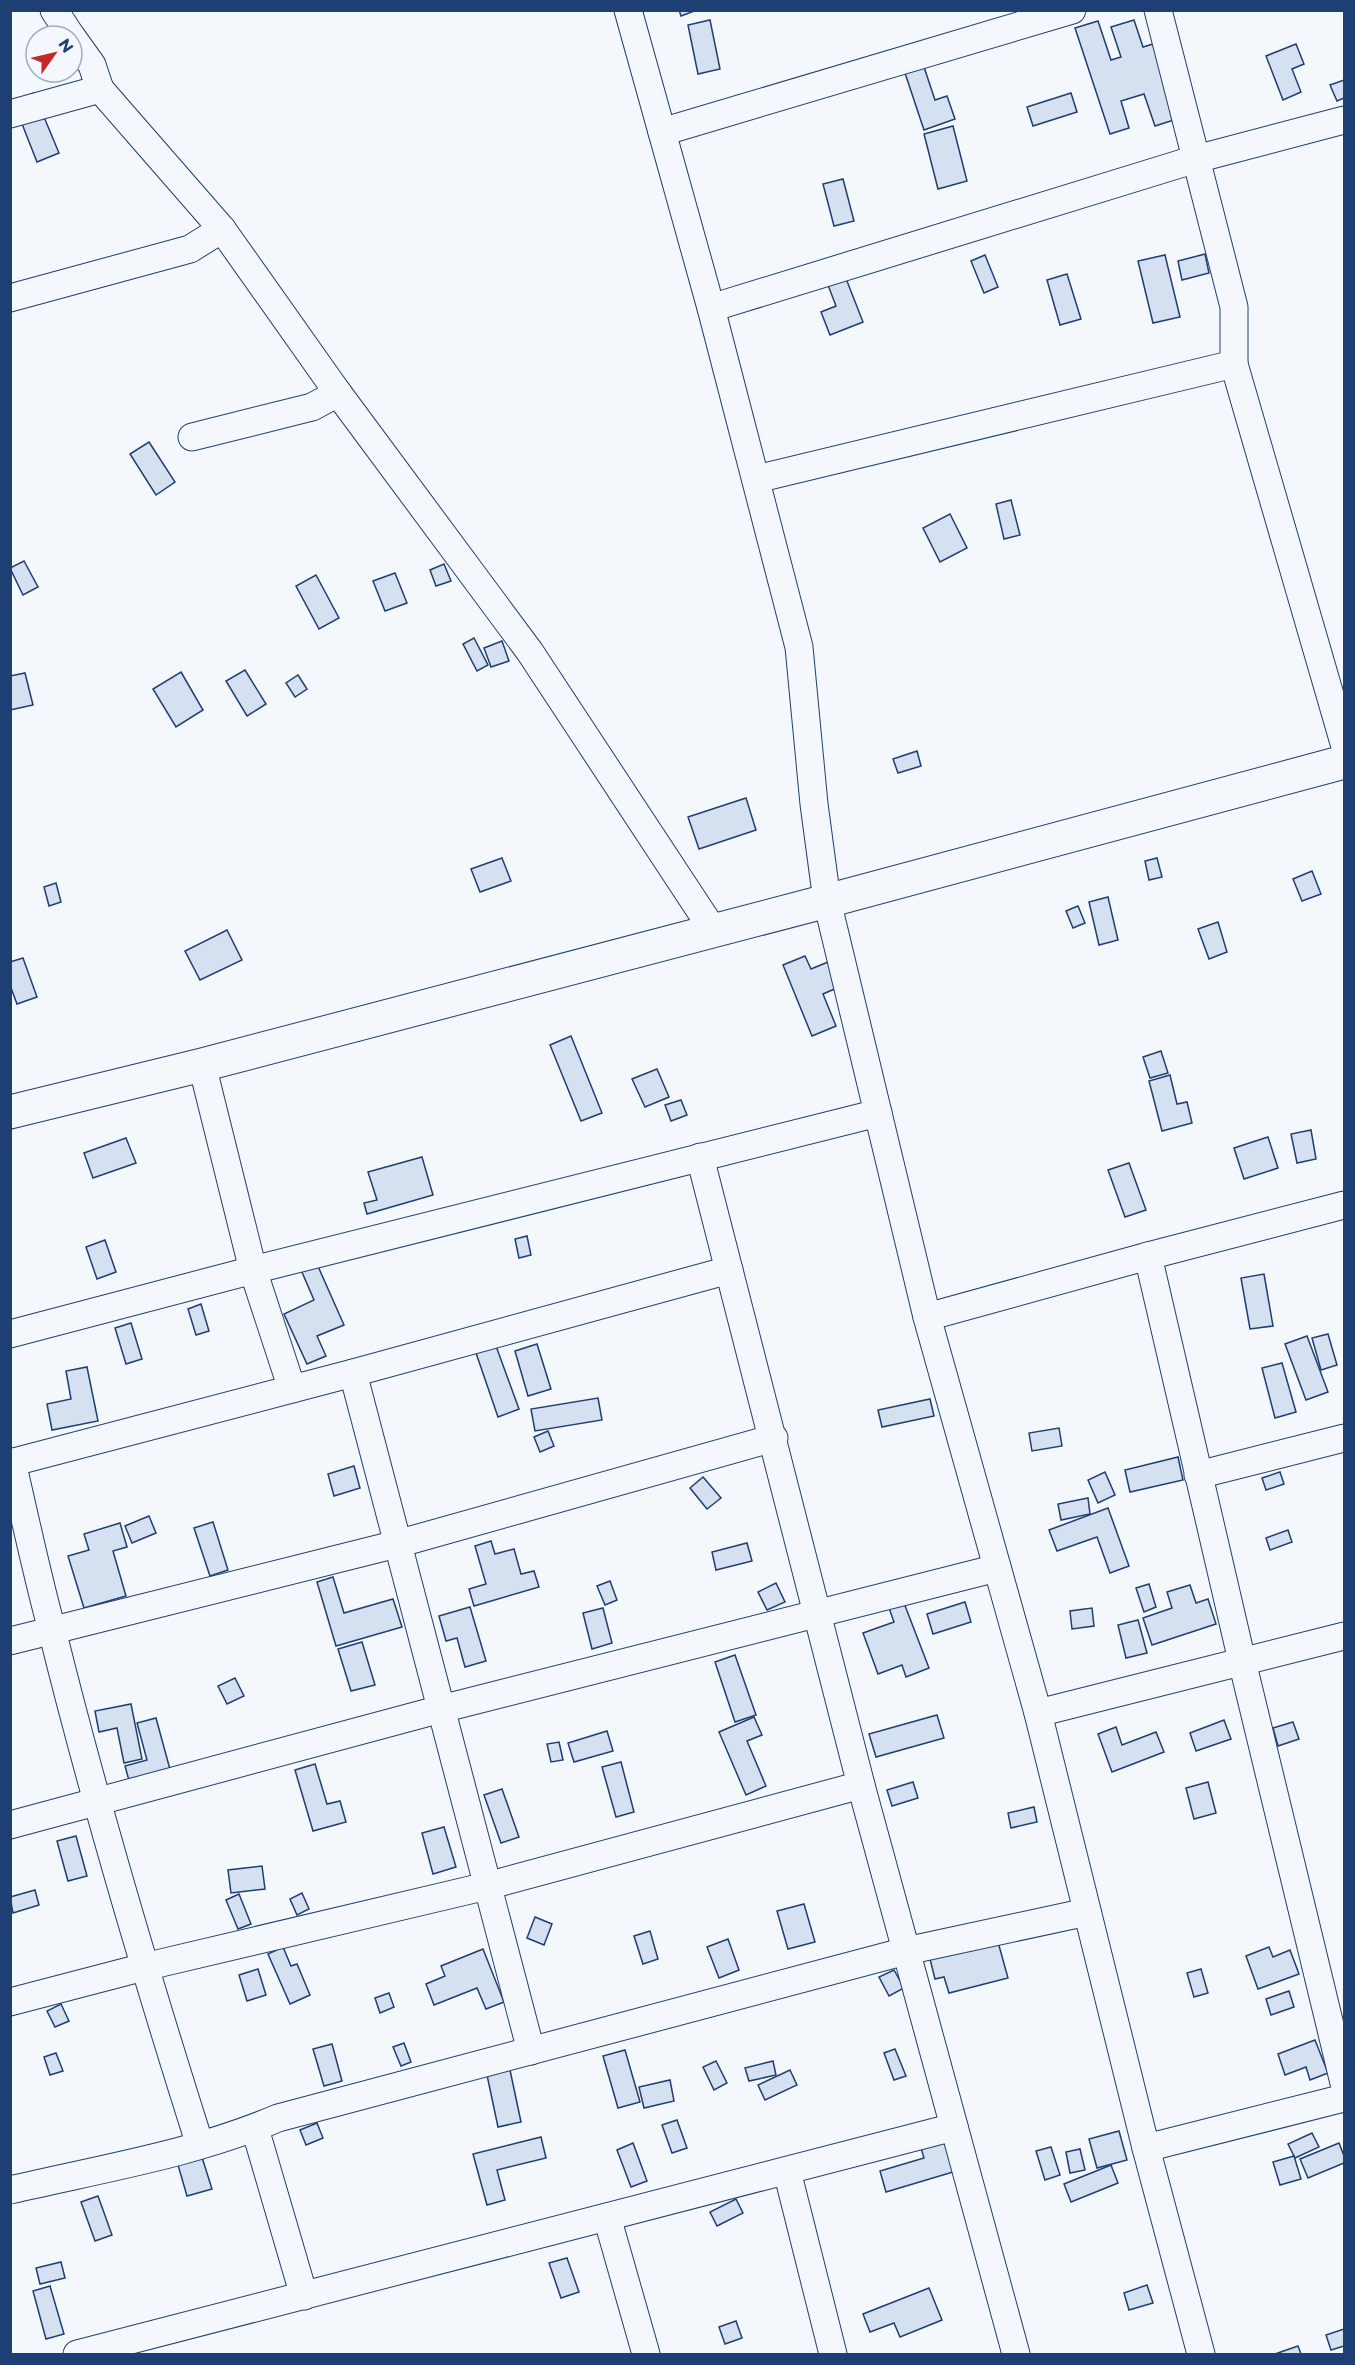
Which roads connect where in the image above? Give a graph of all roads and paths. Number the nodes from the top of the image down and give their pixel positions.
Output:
1 (54, 10) edge
2 (628, 10) edge
3 (1072, 10) edge
4 (1158, 10) edge
5 (64, 24) edge
6 (84, 53) edge
7 (100, 89) junction
8 (10, 114) edge
9 (1344, 120) edge
10 (662, 132) junction
11 (1196, 159) junction
12 (222, 229) junction
13 (10, 298) edge
14 (711, 308) junction
15 (1234, 364) junction
16 (338, 393) junction
17 (192, 437) dead end
18 (756, 479) junction
19 (1344, 743) edge
20 (1344, 762) edge
21 (827, 901) junction
22 (713, 930) junction
23 (202, 1065) junction
24 (10, 1112) edge
25 (878, 1113) junction
26 (700, 1157) junction
27 (1344, 1205) edge
28 (1148, 1256) junction
29 (253, 1270) junction
30 (729, 1270) junction
31 (927, 1317) junction
32 (10, 1334) edge
33 (353, 1373) junction
34 (292, 1389) junction
35 (774, 1438) junction
36 (1344, 1438) edge
37 (11, 1463) edge
38 (1198, 1475) junction
39 (397, 1544) junction
40 (997, 1568) junction
41 (819, 1612) junction
42 (51, 1630) junction
43 (1344, 1636) edge
44 (10, 1641) edge
45 (1242, 1661) junction
46 (441, 1709) junction
47 (1038, 1713) junction
48 (861, 1785) junction
49 (98, 1803) junction
50 (10, 1825) edge
51 (487, 1886) junction
52 (1087, 1912) junction
53 (906, 1951) junction
54 (144, 1968) junction
55 (10, 2002) edge
56 (531, 2051) junction
57 (1344, 2084) edge
58 (1344, 2098) edge
59 (954, 2127) junction
60 (253, 2129) junction
61 (200, 2145) junction
62 (1146, 2148) junction
63 (787, 2171) junction
64 (10, 2190) edge
65 (607, 2217) junction
66 (304, 2296) junction
67 (91, 2353) edge
68 (646, 2355) edge
69 (833, 2355) edge
70 (1016, 2355) edge
71 (1201, 2355) edge

1 - 5 street
2 - 10 street
3 - 10 street
4 - 11 street
6 - 7 street
7 - 8 street
7 - 12 street
9 - 11 street
10 - 14 street
11 - 14 street
11 - 15 street
12 - 13 street
12 - 16 street
14 - 18 street
15 - 18 street
15 - 19 street
16 - 17 street
16 - 22 street
18 - 21 street
20 - 21 main road
21 - 22 main road
21 - 25 street
22 - 23 main road
23 - 24 main road
23 - 29 street
25 - 26 street
25 - 31 street
26 - 29 street
26 - 30 street
27 - 28 street
28 - 31 street
28 - 38 street
29 - 32 street
29 - 34 street
30 - 33 street
30 - 35 street
31 - 40 street
33 - 34 street
33 - 39 street
34 - 37 street
35 - 39 street
35 - 41 street
36 - 38 street
37 - 42 street
38 - 45 street
39 - 42 street
39 - 46 street
40 - 41 street
40 - 47 street
41 - 46 street
41 - 48 street
42 - 44 street
42 - 49 street
43 - 45 street
45 - 47 street
45 - 57 street
46 - 49 street
46 - 51 street
47 - 52 street
48 - 51 street
48 - 53 street
49 - 50 street
49 - 54 street
51 - 54 street
51 - 56 street
52 - 53 street
52 - 62 street
53 - 56 street
53 - 59 street
54 - 55 street
54 - 61 street
56 - 60 street
58 - 62 street
59 - 63 street
59 - 70 street
60 - 61 street
60 - 66 street
61 - 64 street
62 - 71 street
63 - 65 street
63 - 69 street
65 - 66 street
65 - 68 street
66 - 67 street

